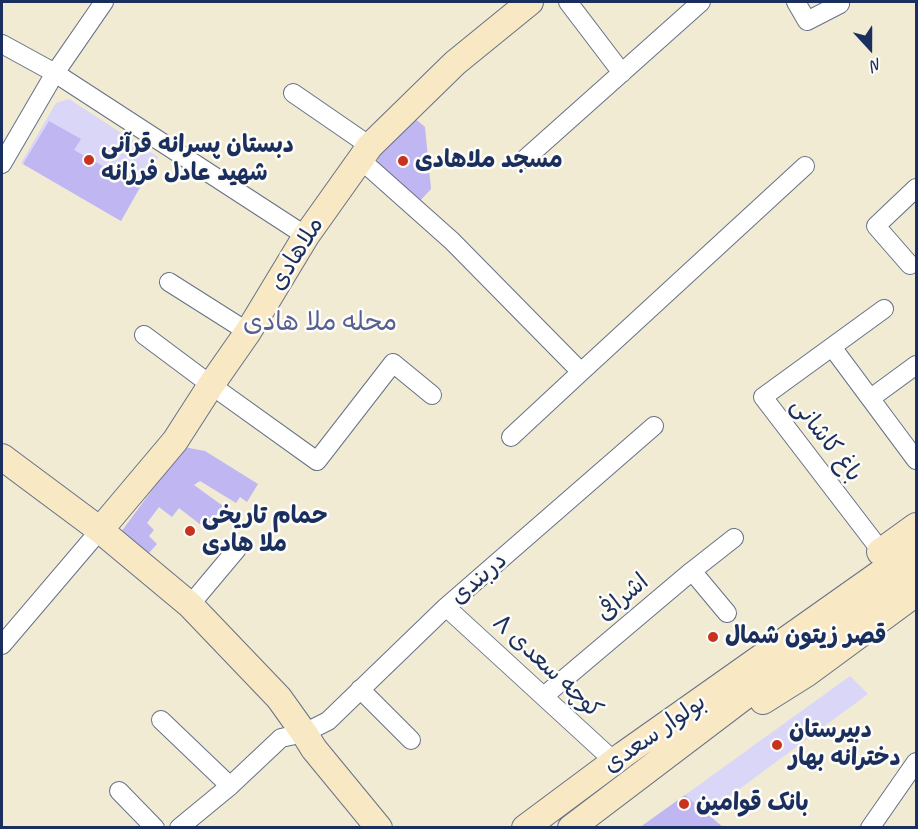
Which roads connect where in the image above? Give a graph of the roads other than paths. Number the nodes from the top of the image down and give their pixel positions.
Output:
1 (104, 2) edge
2 (530, 2) edge
3 (568, 2) edge
4 (701, 2) edge
5 (796, 2) edge
6 (840, 4) dead end
7 (2, 44) edge
8 (55, 73) junction
9 (622, 73) junction
10 (293, 93) dead end
11 (366, 153) junction
12 (525, 159) dead end
13 (2, 164) edge
14 (806, 166) dead end
15 (916, 188) edge
16 (306, 236) junction
17 (910, 265) dead end
18 (169, 282) dead end
19 (884, 309) dead end
20 (248, 332) junction
21 (144, 335) dead end
22 (832, 347) junction
23 (916, 365) edge
24 (581, 372) junction
25 (211, 385) junction
26 (432, 395) dead end
27 (871, 398) junction
28 (654, 426) dead end
29 (511, 437) dead end
30 (914, 452) edge
31 (2, 457) edge
32 (916, 526) edge
33 (100, 530) junction
34 (734, 538) dead end
35 (916, 548) edge
36 (237, 549) dead end
37 (881, 551) junction
38 (916, 569) edge
39 (692, 571) junction
40 (916, 593) edge
41 (190, 604) junction
42 (446, 607) junction
43 (727, 613) dead end
44 (2, 645) edge
45 (793, 648) junction
46 (360, 689) junction
47 (544, 696) junction
48 (161, 720) dead end
49 (304, 733) junction
50 (411, 740) dead end
51 (619, 759) junction
52 (916, 762) edge
53 (637, 778) junction
54 (230, 786) junction
55 (119, 791) dead end
56 (155, 828) edge
57 (179, 828) edge
58 (379, 828) edge
59 (525, 828) edge
60 (571, 828) edge
61 (870, 828) edge

1 - 8 street
2 - 11 main road, ملاهادی
3 - 9 street
4 - 9 street
5 - 6 street
7 - 8 street
8 - 13 street
8 - 16 street
9 - 12 street
10 - 11 street
11 - 16 main road, ملاهادی
11 - 24 street
14 - 24 street
15 - 17 street
16 - 20 main road, ملاهادی
18 - 20 street
19 - 22 street, باغ کاشانی
20 - 25 main road, ملاهادی
21 - 25 street
22 - 27 street
22 - 37 street, باغ کاشانی
23 - 27 street
24 - 29 street
25 - 26 street
25 - 33 main road, ملاهادی
27 - 30 street
28 - 42 street, دربندی
31 - 33 main road
32 - 37 main road
33 - 41 main road
33 - 44 street, ملاهادی
34 - 39 street, اشرافی
35 - 45 main road
36 - 41 street
37 - 51 main road
38 - 45 main road
39 - 43 street
39 - 47 street, اشرافی
40 - 53 main road
41 - 49 main road
42 - 46 street, دربندی
42 - 47 street, کوچه سعدی ۸
45 - 51 main road, بولوار سعدی
45 - 53 main road, بولوار سعدی
46 - 49 street, دربندی
46 - 50 street
47 - 51 street, کوچه سعدی ۸
48 - 54 street
49 - 54 street, دربندی
49 - 58 main road
51 - 59 main road, بولوار سعدی
52 - 61 street
53 - 60 main road, بولوار سعدی
54 - 57 street, دربندی
55 - 56 street

